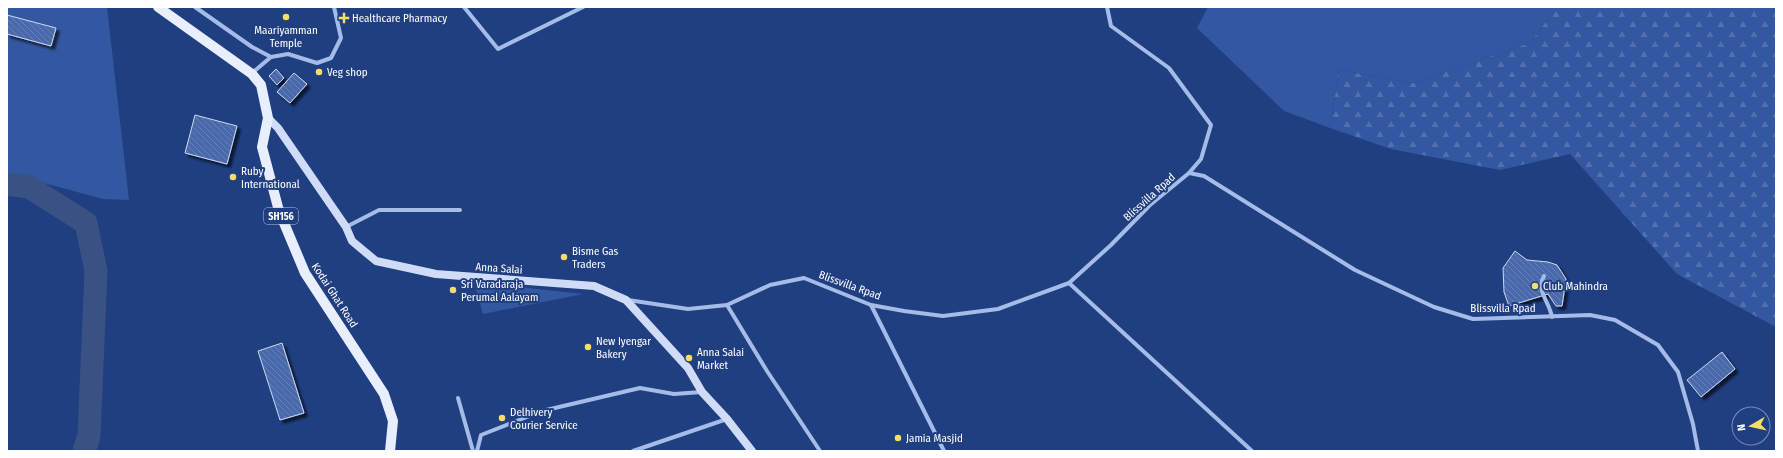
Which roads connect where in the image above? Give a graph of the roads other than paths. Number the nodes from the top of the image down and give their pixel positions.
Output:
1 (158, 7) edge
2 (195, 7) edge
3 (464, 7) edge
4 (582, 7) edge
5 (1107, 7) edge
6 (334, 8) edge
7 (270, 57) junction
8 (252, 74) junction
9 (268, 118) junction
10 (1189, 173) junction
11 (460, 210) dead end
12 (346, 227) junction
13 (1544, 276) dead end
14 (1069, 283) junction
15 (626, 300) junction
16 (727, 305) junction
17 (871, 305) junction
18 (1552, 317) junction
19 (702, 392) junction
20 (458, 398) dead end
21 (728, 419) junction
22 (390, 451) edge
23 (473, 451) edge
24 (477, 451) edge
25 (633, 451) edge
26 (752, 451) edge
27 (820, 451) edge
28 (944, 451) edge
29 (1252, 451) edge
30 (1698, 451) edge

1 - 8 main road, Kodai Ghat Road / SH156
2 - 7 street
3 - 4 street
5 - 10 street
6 - 7 street
7 - 8 street
8 - 9 main road, Kodai Ghat Road / SH156
9 - 12 street, Anna Salai
9 - 22 main road, Kodai Ghat Road / SH156
10 - 14 street, Blissvilla Rpad
10 - 18 street, Blissvilla Rpad
11 - 12 street
12 - 15 street, Anna Salai
13 - 18 street
14 - 17 street, Blissvilla Rpad
14 - 29 street
15 - 16 street, Blissvilla Rpad
15 - 19 street, Anna Salai
16 - 17 street, Blissvilla Rpad
16 - 27 street
17 - 28 street
18 - 30 street, Blissvilla Rpad
19 - 21 street, Anna Salai
19 - 24 street
20 - 23 street
21 - 25 street
21 - 26 street, Anna Salai

